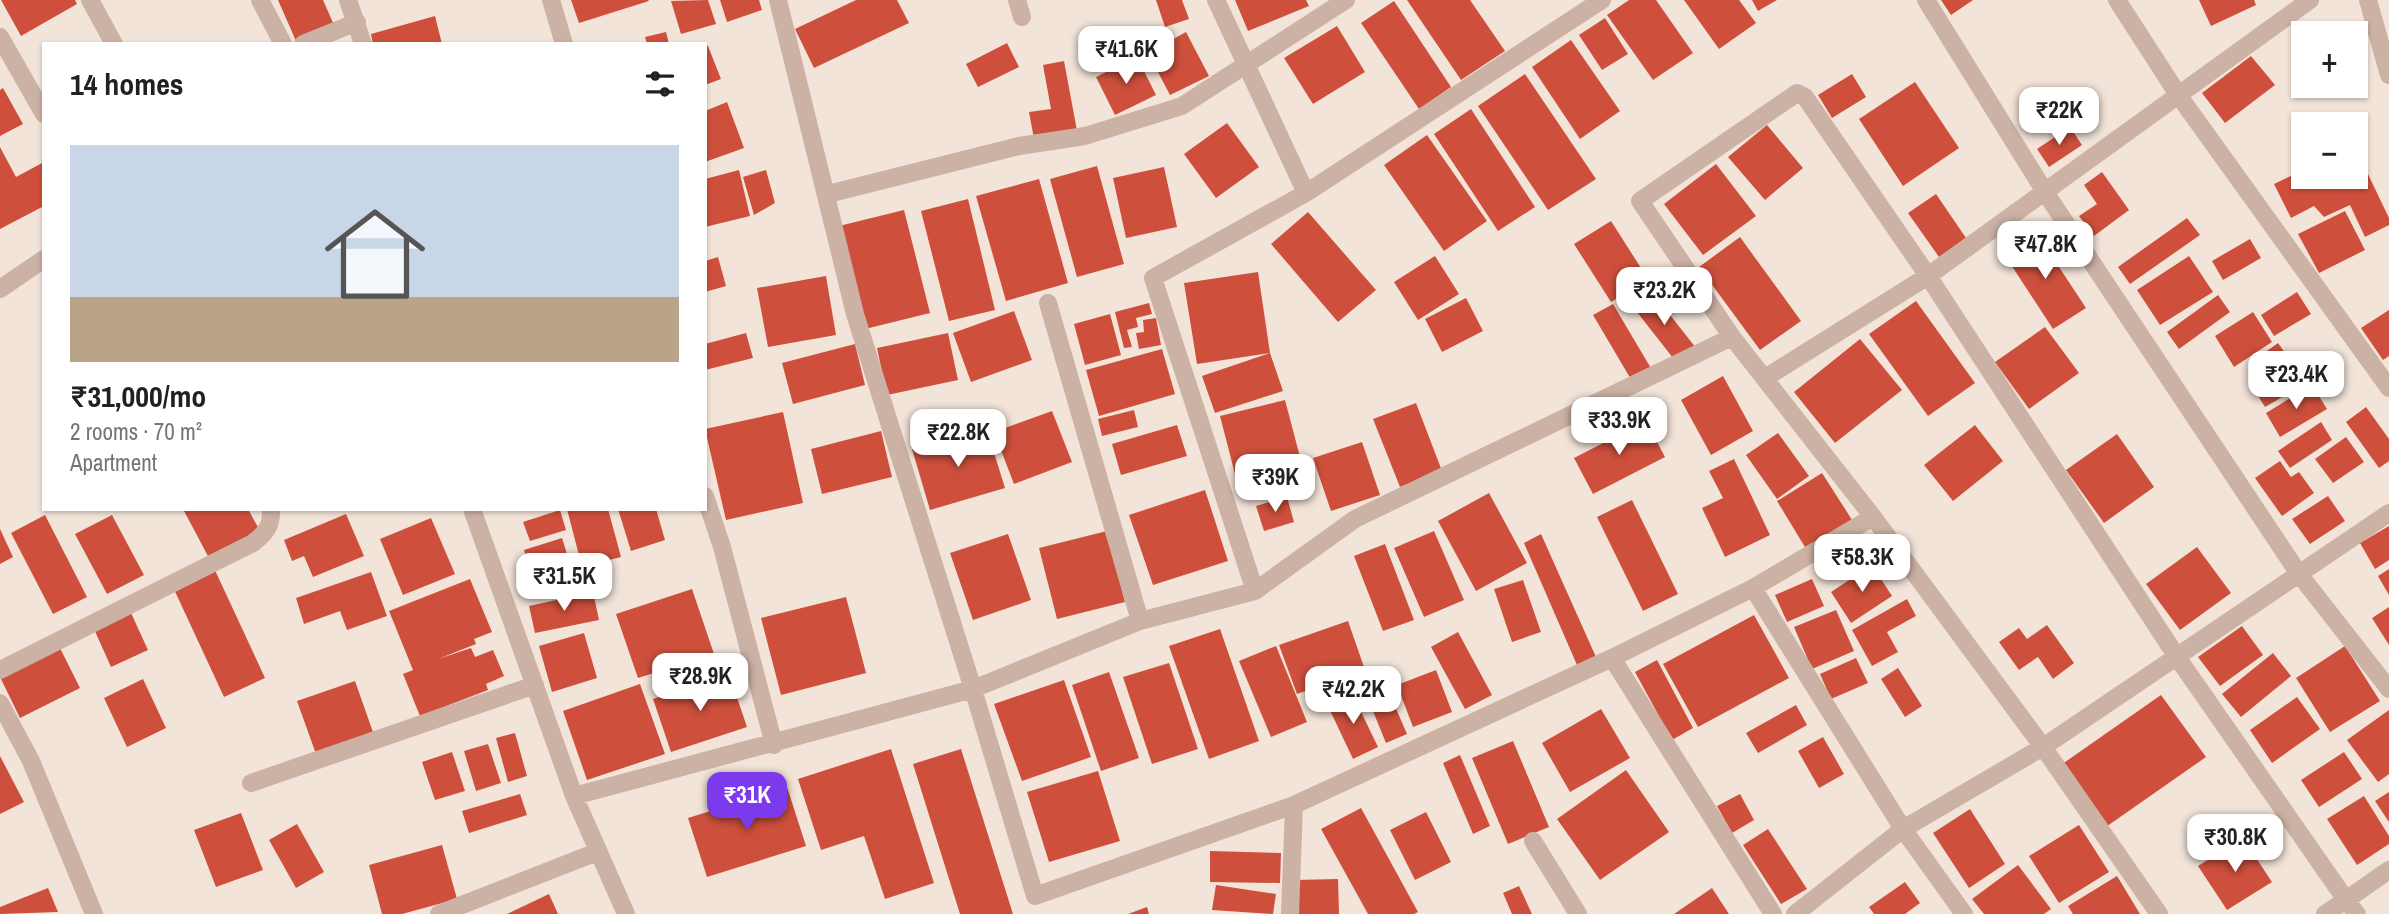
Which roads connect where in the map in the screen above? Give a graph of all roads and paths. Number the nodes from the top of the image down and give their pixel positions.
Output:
1 (90, 0) edge
2 (260, 0) edge
3 (348, 0) edge
4 (551, 0) edge
5 (778, 0) edge
6 (1216, 0) edge
7 (1346, 0) edge
8 (1602, 0) edge
9 (1926, 0) edge
10 (2117, 0) edge
11 (2311, 0) edge
12 (2368, 0) edge
13 (2283, 8) edge
14 (357, 22) junction
15 (0, 37) edge
16 (113, 42) edge
17 (282, 42) edge
18 (308, 42) edge
19 (362, 42) edge
20 (563, 42) edge
21 (1244, 67) junction
22 (2389, 75) edge
23 (2179, 96) junction
24 (42, 110) edge
25 (2045, 192) junction
26 (1306, 193) junction
27 (828, 194) junction
28 (42, 260) edge
29 (1928, 276) junction
30 (0, 289) edge
31 (1048, 303) dead end
32 (1732, 337) junction
33 (1765, 378) junction
34 (2389, 388) edge
35 (707, 502) edge
36 (271, 511) edge
37 (473, 511) edge
38 (2389, 513) edge
39 (1873, 517) junction
40 (2300, 574) junction
41 (1753, 588) junction
42 (1255, 591) junction
43 (1140, 621) junction
44 (2177, 657) junction
45 (1612, 658) junction
46 (0, 670) edge
47 (535, 685) junction
48 (973, 689) junction
49 (2389, 689) edge
50 (0, 703) edge
51 (774, 745) junction
52 (2043, 747) junction
53 (251, 783) dead end
54 (574, 796) junction
55 (1294, 805) junction
56 (1903, 829) junction
57 (1533, 841) dead end
58 (597, 852) junction
59 (2389, 870) edge
60 (2351, 907) edge
61 (94, 914) edge
62 (439, 914) edge
63 (626, 914) edge
64 (1290, 914) edge
65 (1578, 914) edge
66 (1773, 914) edge
67 (1795, 914) edge
68 (1964, 914) edge
69 (2159, 914) edge
70 (2325, 914) edge

1 - 16 street
2 - 17 street
3 - 14 street
4 - 20 street
5 - 27 street
6 - 21 street
7 - 21 street
8 - 26 street
9 - 25 street
10 - 23 street
11 - 13 street
12 - 22 street
13 - 23 street
14 - 18 street
14 - 19 street
15 - 24 street
21 - 26 street
21 - 27 street
23 - 25 street
23 - 34 street
25 - 29 street
25 - 40 street
26 - 42 street
27 - 48 street
28 - 30 street
29 - 32 street
29 - 33 street
29 - 44 street
31 - 43 street
32 - 33 street
32 - 42 street
33 - 39 street
35 - 51 street
36 - 46 street
37 - 47 street
38 - 40 street
39 - 41 street
39 - 52 street
40 - 44 street
40 - 49 street
41 - 45 street
41 - 56 street
42 - 43 street
43 - 48 street
44 - 52 street
44 - 60 street
45 - 55 street
45 - 66 street
47 - 53 street
47 - 54 street
48 - 51 street
48 - 55 street
50 - 61 street
51 - 54 street
52 - 56 street
52 - 69 street
54 - 58 street
55 - 64 street
56 - 67 street
56 - 68 street
57 - 65 street
58 - 62 street
58 - 63 street
59 - 60 street
60 - 70 street

